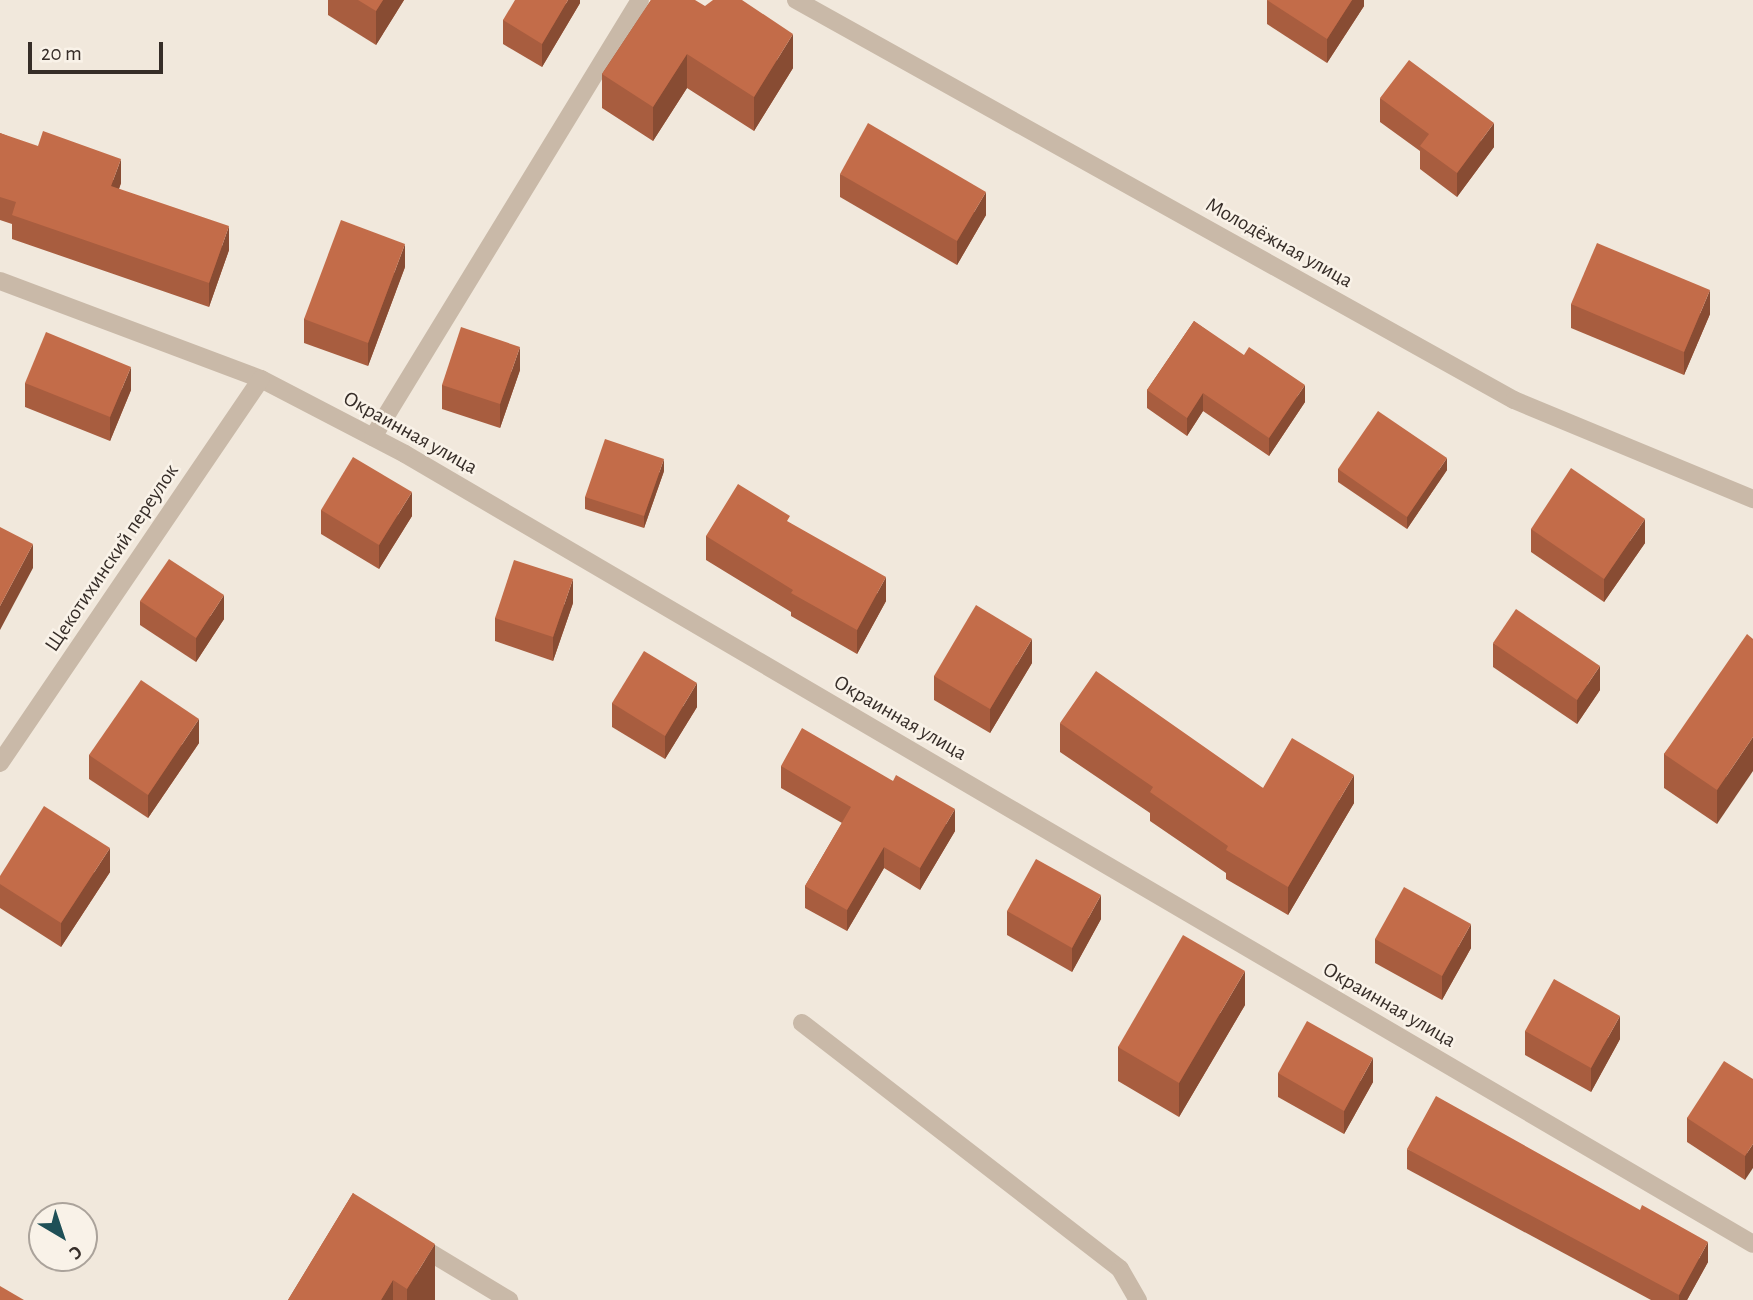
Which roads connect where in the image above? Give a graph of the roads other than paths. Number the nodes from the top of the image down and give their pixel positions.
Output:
1 (640, 0) edge
2 (796, 0) edge
3 (0, 281) edge
4 (261, 379) junction
5 (373, 438) junction
6 (1753, 499) edge
7 (0, 763) edge
8 (802, 1023) dead end
9 (396, 1232) edge
10 (1753, 1244) edge
11 (509, 1300) edge
12 (1138, 1300) edge

1 - 5 street
2 - 6 street, Молодёжная улица
3 - 4 street, Окраинная улица
4 - 5 street, Окраинная улица
4 - 7 street, Щекотихинский переулок
5 - 10 street, Окраинная улица
8 - 12 street
9 - 11 street

